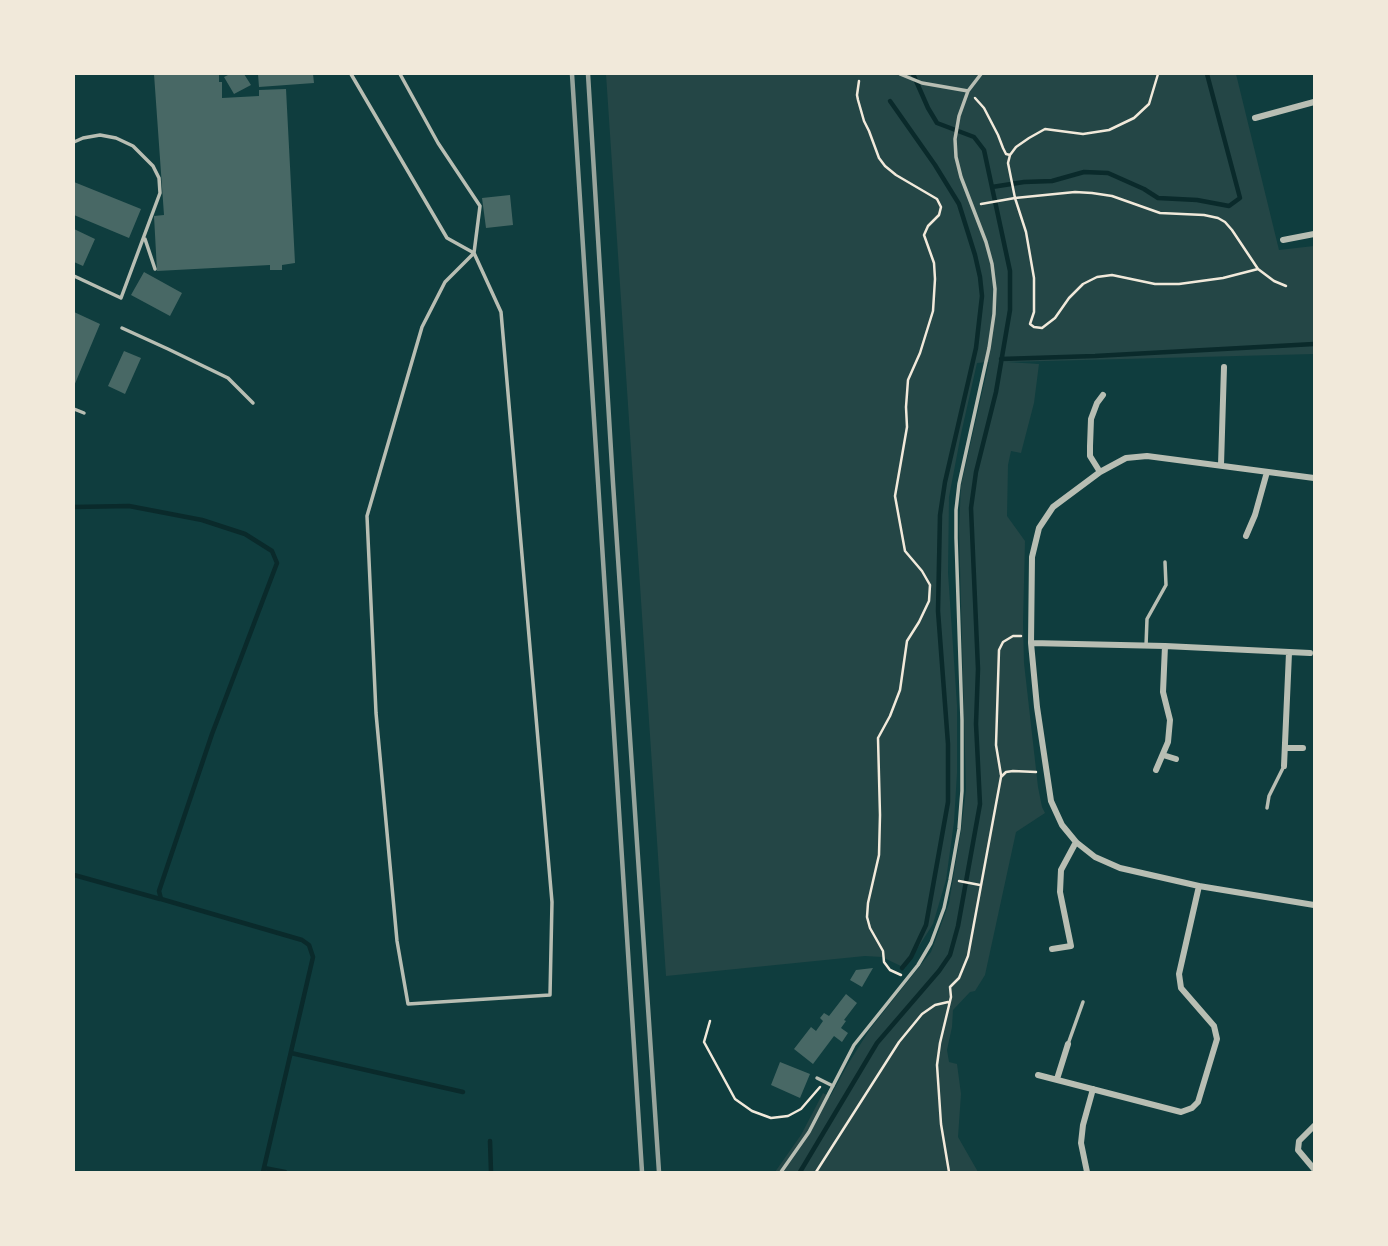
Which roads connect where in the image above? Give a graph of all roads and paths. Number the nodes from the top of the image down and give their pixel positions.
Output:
1 (351, 74) edge
2 (400, 74) edge
3 (981, 74) edge
4 (1158, 74) edge
5 (902, 75) edge
6 (859, 82) dead end
7 (968, 91) junction
8 (1314, 102) edge
9 (1255, 118) dead end
10 (74, 142) edge
11 (1010, 155) junction
12 (1015, 198) junction
13 (987, 203) dead end
14 (1314, 234) edge
15 (144, 237) junction
16 (1283, 240) dead end
17 (474, 253) junction
18 (155, 268) dead end
19 (1258, 269) junction
20 (74, 276) edge
21 (1286, 286) dead end
22 (122, 328) dead end
23 (1224, 368) dead end
24 (1103, 395) dead end
25 (253, 403) dead end
26 (74, 409) edge
27 (84, 414) dead end
28 (1221, 465) junction
29 (1100, 472) junction
30 (1267, 472) junction
31 (1314, 478) edge
32 (1246, 536) dead end
33 (1166, 562) dead end
34 (1031, 639) junction
35 (1146, 646) junction
36 (1165, 646) junction
37 (1289, 653) junction
38 (1310, 653) dead end
39 (1285, 748) junction
40 (1303, 748) dead end
41 (1163, 755) junction
42 (1176, 759) dead end
43 (1284, 766) joint
44 (1156, 770) dead end
45 (1046, 773) junction
46 (1001, 777) junction
47 (1267, 808) dead end
48 (1076, 842) junction
49 (958, 881) dead end
50 (980, 885) junction
51 (1199, 886) junction
52 (1314, 905) edge
53 (1052, 949) dead end
54 (907, 979) junction
55 (950, 1001) junction
56 (1083, 1002) dead end
57 (710, 1021) dead end
58 (1068, 1044) joint
59 (1038, 1074) dead end
60 (817, 1078) dead end
61 (1057, 1079) junction
62 (824, 1081) junction
63 (833, 1086) junction
64 (1093, 1089) junction
65 (1314, 1126) edge
66 (1314, 1169) edge
67 (780, 1172) edge
68 (816, 1172) edge
69 (949, 1172) edge
70 (1087, 1172) edge

1 - 17 lane
2 - 17 lane
3 - 7 lane
4 - 11 path
5 - 7 lane
6 - 54 path
7 - 11 path
7 - 54 lane
8 - 9 street
10 - 15 lane
11 - 12 path
12 - 13 path
12 - 19 path
12 - 19 path
14 - 16 street
15 - 18 lane
15 - 20 lane
17 - 17 lane
19 - 21 path
22 - 25 lane
23 - 28 street
24 - 29 street
26 - 27 lane
28 - 29 street
28 - 30 street
29 - 34 street
30 - 31 street
30 - 32 street
33 - 35 lane
34 - 35 street
34 - 45 street
34 - 46 path
35 - 36 street
36 - 37 street
36 - 41 street
37 - 38 street
37 - 39 street
39 - 40 street
39 - 43 street
41 - 42 street
41 - 44 street
43 - 47 lane
45 - 46 path
45 - 48 street
46 - 50 path
48 - 51 street
48 - 53 street
49 - 50 path
50 - 55 path
51 - 52 street
51 - 64 street
54 - 63 lane
55 - 68 path
55 - 69 path
56 - 58 lane
57 - 62 path
58 - 61 street
59 - 61 street
60 - 62 lane
61 - 64 street
62 - 63 lane
63 - 67 lane
64 - 70 street
65 - 66 street

